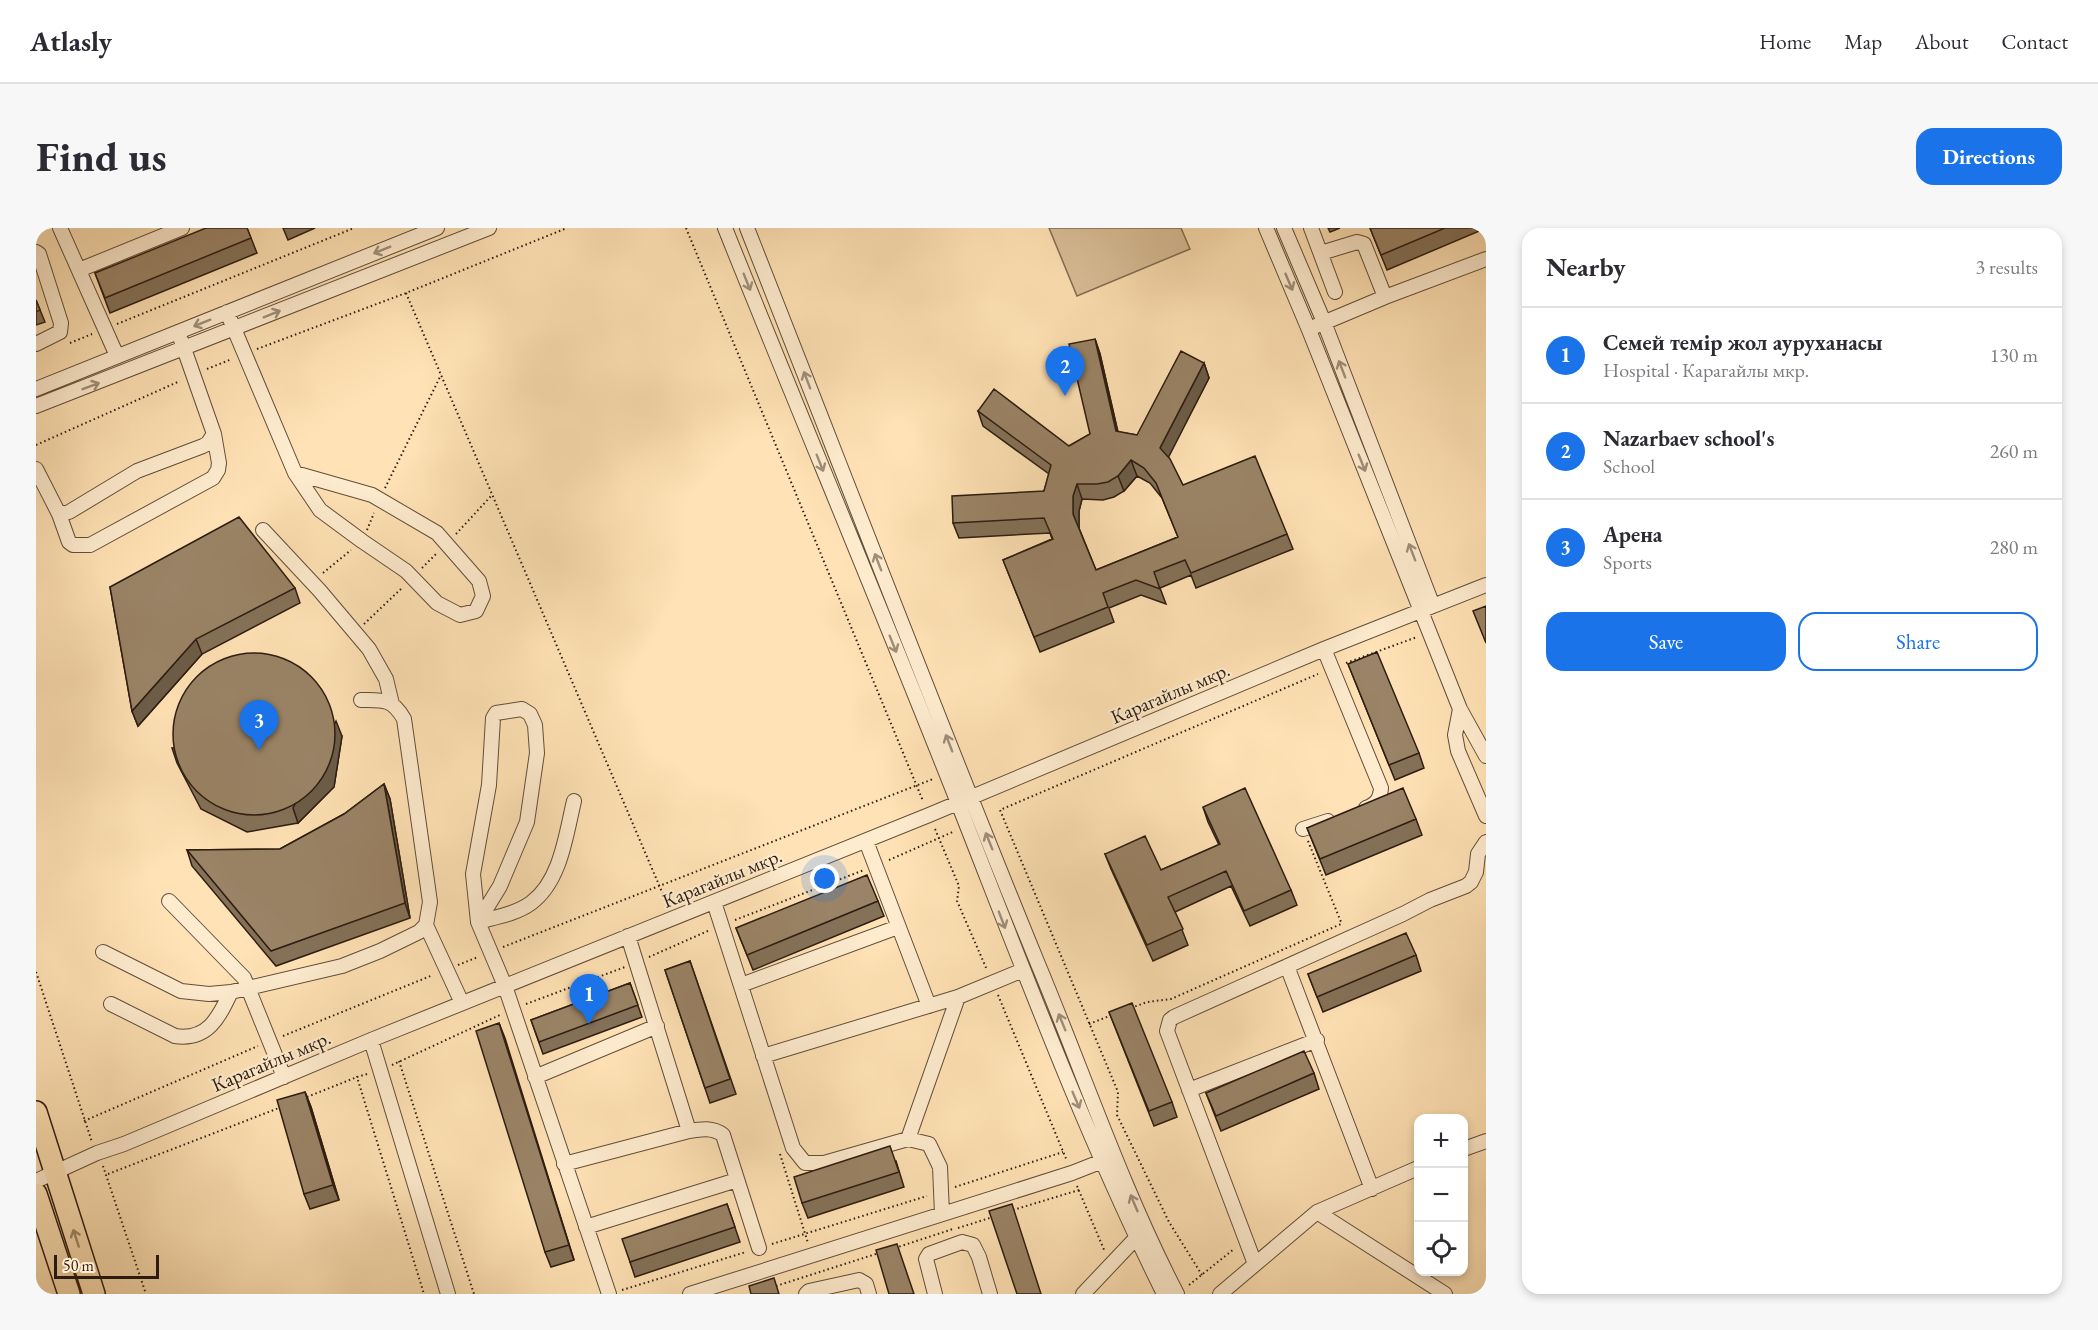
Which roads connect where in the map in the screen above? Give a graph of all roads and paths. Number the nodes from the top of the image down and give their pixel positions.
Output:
1 (60, 228) edge
2 (182, 228) edge
3 (354, 228) edge
4 (437, 228) edge
5 (489, 228) edge
6 (567, 228) edge
7 (686, 228) edge
8 (725, 228) edge
9 (747, 228) edge
10 (1266, 228) edge
11 (1284, 228) edge
12 (1311, 228) edge
13 (421, 231) edge
14 (36, 252) edge
15 (1321, 253) junction
16 (1486, 259) edge
17 (79, 270) junction
18 (1335, 292) dead end
19 (406, 293) junction
20 (1385, 297) junction
21 (227, 312) junction
22 (1324, 322) junction
23 (105, 329) junction
24 (234, 330) junction
25 (1309, 330) junction
26 (178, 332) junction
27 (36, 344) edge
28 (66, 345) dead end
29 (185, 348) junction
30 (244, 354) junction
31 (117, 356) junction
32 (193, 375) junction
33 (36, 389) edge
34 (36, 406) edge
35 (214, 434) junction
36 (36, 445) edge
37 (36, 469) edge
38 (295, 473) junction
39 (492, 495) junction
40 (59, 514) junction
41 (263, 530) dead end
42 (447, 544) junction
43 (413, 578) junction
44 (1486, 585) edge
45 (1427, 608) junction
46 (355, 632) junction
47 (1430, 632) junction
48 (1324, 649) junction
49 (1331, 668) junction
50 (362, 700) dead end
51 (393, 704) junction
52 (1460, 709) junction
53 (1486, 756) edge
54 (946, 774) junction
55 (916, 786) junction
56 (971, 797) junction
57 (574, 801) dead end
58 (958, 803) junction
59 (929, 816) junction
60 (1486, 816) edge
61 (966, 826) junction
62 (1304, 830) joint
63 (939, 838) junction
64 (866, 841) junction
65 (1486, 842) edge
66 (875, 866) junction
67 (659, 885) junction
68 (169, 901) dead end
69 (714, 902) junction
70 (673, 919) junction
71 (478, 922) junction
72 (1341, 924) junction
73 (426, 925) junction
74 (722, 925) junction
75 (898, 927) junction
76 (628, 936) junction
77 (1347, 939) junction
78 (103, 952) dead end
79 (491, 952) junction
80 (637, 962) junction
81 (1287, 966) junction
82 (446, 969) junction
83 (1023, 970) junction
84 (36, 972) edge
85 (993, 982) junction
86 (741, 985) junction
87 (505, 986) junction
88 (250, 987) junction
89 (231, 992) junction
90 (958, 997) junction
91 (111, 1004) dead end
92 (462, 1004) junction
93 (929, 1006) junction
94 (513, 1009) junction
95 (1128, 1009) edge
96 (1118, 1013) edge
97 (1089, 1024) junction
98 (657, 1026) junction
99 (371, 1040) junction
100 (1317, 1040) junction
101 (270, 1041) junction
102 (764, 1056) junction
103 (399, 1061) junction
104 (380, 1070) junction
105 (284, 1077) junction
106 (357, 1077) junction
107 (535, 1077) junction
108 (1189, 1090) junction
109 (303, 1098) edge
110 (281, 1107) edge
111 (36, 1112) edge
112 (84, 1121) junction
113 (689, 1131) junction
114 (908, 1139) junction
115 (1486, 1140) edge
116 (1468, 1147) edge
117 (778, 1150) dead end
118 (1063, 1152) junction
119 (97, 1153) junction
120 (1108, 1159) junction
121 (564, 1164) junction
122 (1414, 1170) edge
123 (56, 1173) junction
124 (1072, 1173) junction
125 (107, 1174) junction
126 (737, 1180) junction
127 (36, 1181) edge
128 (1372, 1189) junction
129 (1079, 1190) junction
130 (941, 1191) junction
131 (36, 1194) edge
132 (1010, 1211) edge
133 (1317, 1212) junction
134 (942, 1214) junction
135 (999, 1215) edge
136 (586, 1227) junction
137 (805, 1234) junction
138 (1136, 1238) junction
139 (1246, 1240) junction
140 (759, 1248) junction
141 (891, 1249) edge
142 (881, 1252) edge
143 (812, 1255) junction
144 (1255, 1264) junction
145 (1111, 1266) junction
146 (1202, 1275) junction
147 (774, 1287) edge
148 (69, 1294) edge
149 (94, 1294) edge
150 (146, 1294) edge
151 (424, 1294) edge
152 (448, 1294) edge
153 (474, 1294) edge
154 (609, 1294) edge
155 (690, 1294) edge
156 (806, 1294) edge
157 (869, 1294) edge
158 (935, 1294) edge
159 (990, 1294) edge
160 (1083, 1294) edge
161 (1164, 1294) edge
162 (1177, 1294) edge
163 (1220, 1294) edge
164 (1445, 1294) edge

1 - 17 street
2 - 17 street
3 - 23 path
4 - 13 street
24 -> 5 street
6 - 19 path
7 - 55 path
8 -> 54 street
56 -> 9 street
10 -> 25 street
11 - 22 street
12 - 15 street
13 -> 21 street
14 - 27 street
15 - 18 street
15 - 20 street
16 - 20 street
17 - 23 street
19 - 30 path
19 - 39 path
20 - 22 street
21 - 24 street
21 -> 26 street
22 - 25 street
45 -> 22 street
23 - 28 path
23 - 31 street
24 - 29 street
24 - 30 street
25 -> 45 street
26 - 29 street
26 - 31 street
29 - 32 street
34 -> 29 street
30 - 32 path
30 - 38 street
31 - 33 street
32 - 35 street
32 - 36 path
35 - 40 street
35 - 40 street
37 - 40 street
38 - 42 street
38 - 43 street
39 - 42 path
39 - 67 path
41 - 46 street
42 - 43 path
42 - 43 street
43 - 46 path
44 - 45 street, Карагайлы мкр.
45 - 47 street
45 - 48 street, Карагайлы мкр.
46 - 51 street
47 - 49 path
47 - 52 street
48 - 49 street
48 - 56 street, Карагайлы мкр.
49 - 62 street
49 - 97 path
50 - 51 street
51 - 73 street
52 - 53 street
52 - 60 street
54 - 55 path
54 - 58 street
55 - 59 path
55 - 67 path
56 - 58 street, Карагайлы мкр.
120 -> 56 street
57 - 71 street
58 - 59 street, Карагайлы мкр.
58 - 61 street
59 - 63 path
59 - 64 street, Карагайлы мкр.
61 - 63 path
61 -> 83 street
62 - 72 path
63 - 66 path
63 - 85 path
64 - 66 street
64 - 69 street, Карагайлы мкр.
65 - 77 street
66 - 74 path
66 - 75 street
67 - 70 path
67 - 79 path
68 - 88 street
69 - 70 street, Карагайлы мкр.
69 - 74 street
70 - 76 street, Карагайлы мкр.
71 - 71 street
71 - 79 street
72 - 77 path
72 - 95 path
73 - 82 street
73 - 88 street
74 - 80 path
74 - 86 street
75 - 86 street
75 - 93 street
76 - 80 street
76 - 87 street, Карагайлы мкр.
77 - 81 street
78 - 89 street
79 - 82 path
79 - 87 street
80 - 94 path
80 - 98 street
81 - 100 street
81 - 108 street
82 - 92 street
82 - 101 path
83 - 85 street
83 -> 120 street
84 - 112 path
85 - 90 street
85 - 118 path
86 - 102 street
87 - 92 street, Карагайлы мкр.
87 - 94 street
88 - 89 street
88 - 101 street
89 - 91 street
90 - 93 street
90 - 114 street
92 - 99 street, Карагайлы мкр.
93 - 102 street
94 - 103 path
94 - 107 street
96 - 97 path
97 - 146 path
98 - 107 street
98 - 113 street
99 - 104 street
99 - 105 street, Карагайлы мкр.
100 - 108 street
100 - 128 street
101 - 105 street
101 - 112 path
102 - 114 street
103 - 104 path
103 - 153 path
104 - 106 path
104 - 152 street
105 - 119 street, Карагайлы мкр.
106 - 109 path
106 - 151 path
107 - 121 street
108 - 139 street
110 - 125 path
111 - 123 highway
112 - 119 path
113 - 121 street
113 - 126 street
114 - 130 street
115 - 116 street
117 - 137 path
118 - 124 path
118 - 130 path
119 - 123 street, Карагайлы мкр.
119 - 125 path
120 - 124 street
120 - 138 street
162 -> 120 street
121 - 136 street
122 - 128 street
123 - 127 street, Карагайлы мкр.
149 -> 123 highway
124 - 129 path
124 - 134 street
125 - 150 path
126 - 136 street
126 - 140 street
128 - 133 street
129 - 132 path
129 - 145 path
130 - 134 street
130 - 137 path
131 - 148 highway
133 - 144 street
133 - 164 street
134 - 143 street
135 - 141 path
136 - 154 street
137 - 140 path
137 - 143 path
138 - 145 street
138 - 161 street
139 - 144 street
139 - 146 path
140 - 154 path
142 - 147 path
143 - 155 street
144 - 163 street
145 - 160 street
146 - 162 path
156 - 157 street
158 - 159 street

